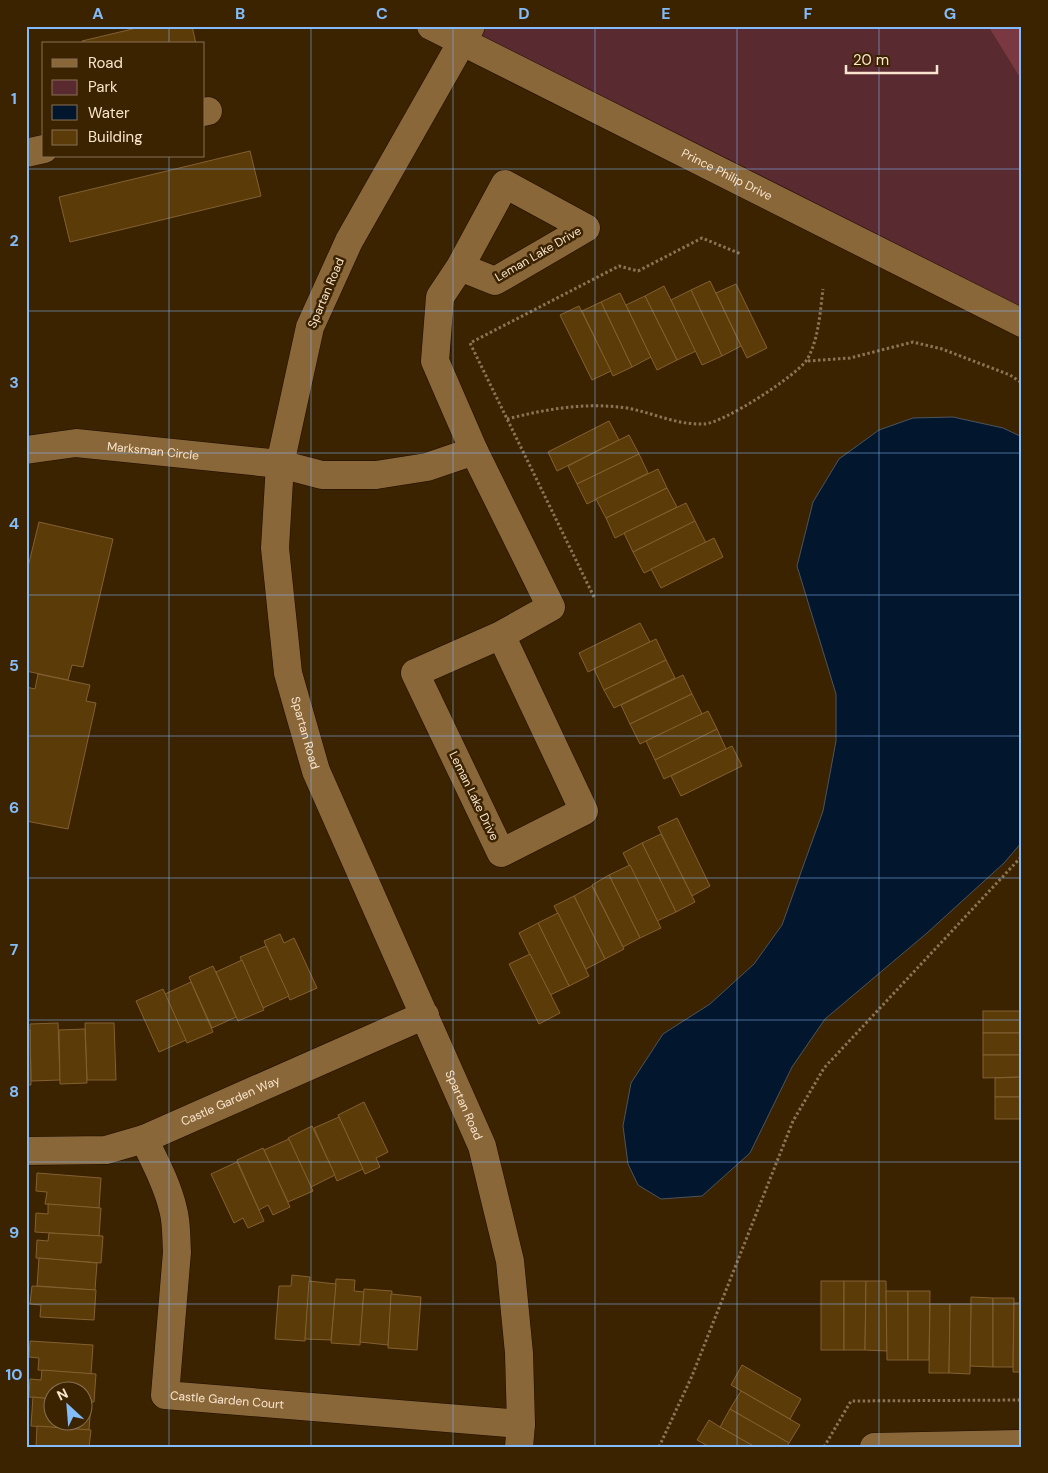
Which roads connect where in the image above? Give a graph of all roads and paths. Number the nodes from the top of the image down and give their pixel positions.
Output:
1 (431, 26) edge
2 (467, 34) edge
3 (42, 149) edge
4 (26, 153) edge
5 (741, 254) dead end
6 (460, 268) dead end
7 (823, 289) dead end
8 (1022, 323) edge
9 (807, 361) junction
10 (1022, 383) edge
11 (507, 419) junction
12 (26, 450) edge
13 (474, 451) junction
14 (280, 464) junction
15 (594, 597) dead end
16 (500, 635) junction
17 (1022, 856) edge
18 (426, 1015) junction
19 (144, 1139) junction
20 (26, 1151) edge
21 (1022, 1400) edge
22 (520, 1436) edge
23 (1022, 1444) edge
24 (658, 1447) edge
25 (824, 1447) edge
26 (874, 1447) edge

1 - 2 street, Prince Philip Drive
2 - 8 street, Prince Philip Drive
2 - 14 street, Spartan Road
3 - 4 street
5 - 11 path
6 - 13 street, Leman Lake Drive
7 - 9 path
9 - 10 path
9 - 11 path
11 - 15 path
12 - 14 street, Marksman Circle
13 - 14 street
13 - 16 street, Leman Lake Drive
14 - 18 street, Spartan Road
16 - 16 street, Leman Lake Drive
17 - 24 path
18 - 19 street, Castle Garden Way
18 - 22 street, Spartan Road
19 - 20 street, Castle Garden Way
19 - 22 street, Castle Garden Court
21 - 25 path
23 - 26 street

